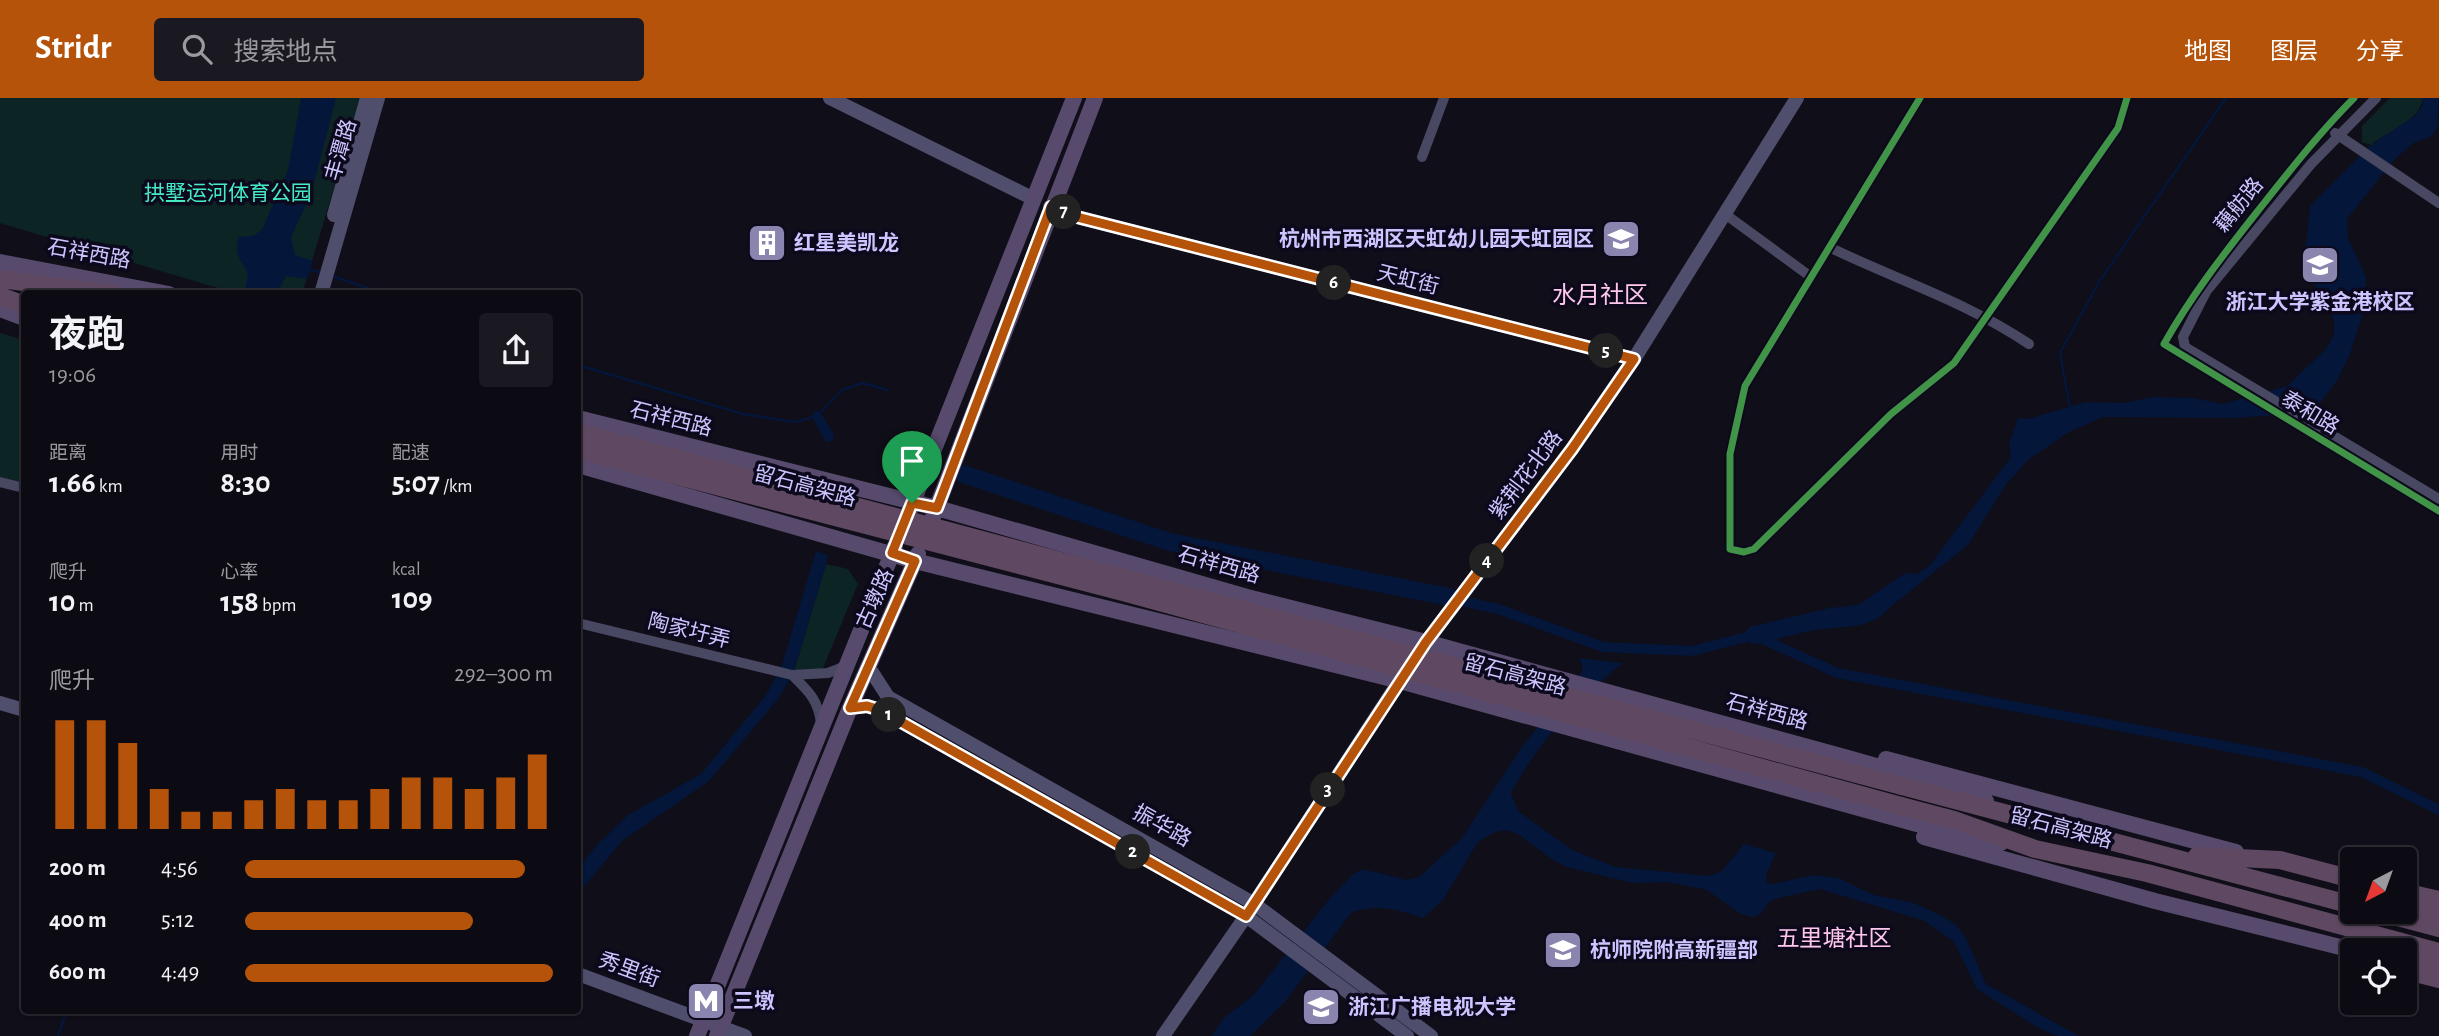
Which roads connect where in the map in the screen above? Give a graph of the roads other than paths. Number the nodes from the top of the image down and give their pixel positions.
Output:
1 (367, 98) edge
2 (378, 98) edge
3 (830, 98) edge
4 (1074, 98) edge
5 (1095, 98) edge
6 (1444, 98) edge
7 (1797, 98) edge
8 (1920, 98) edge
9 (2127, 98) edge
10 (2354, 98) edge
11 (2376, 98) edge
12 (2327, 127) junction
13 (2339, 135) junction
14 (1422, 157) dead end
15 (1034, 200) junction
16 (2439, 203) edge
17 (1051, 207) junction
18 (1724, 214) junction
19 (1829, 247) junction
20 (0, 262) edge
21 (322, 277) edge
22 (1811, 277) junction
23 (0, 279) edge
24 (132, 285) junction
25 (47, 290) edge
26 (86, 290) edge
27 (146, 290) edge
28 (153, 290) edge
29 (2207, 290) junction
30 (0, 296) edge
31 (21, 303) edge
32 (0, 309) edge
33 (21, 317) edge
34 (1989, 317) junction
35 (2029, 344) dead end
36 (2167, 346) junction
37 (1634, 359) junction
38 (2248, 389) junction
39 (581, 419) edge
40 (2300, 422) junction
41 (581, 433) edge
42 (581, 451) edge
43 (581, 466) edge
44 (0, 482) edge
45 (21, 487) edge
46 (2439, 499) edge
47 (912, 503) junction
48 (937, 508) junction
49 (2439, 511) edge
50 (892, 553) junction
51 (915, 561) junction
52 (581, 624) edge
53 (1426, 642) junction
54 (847, 666) junction
55 (869, 666) junction
56 (792, 675) junction
57 (1400, 681) junction
58 (0, 703) edge
59 (850, 708) junction
60 (21, 709) edge
61 (822, 728) junction
62 (1848, 758) junction
63 (1780, 787) junction
64 (2024, 816) junction
65 (2035, 849) junction
66 (2156, 853) junction
67 (2280, 860) junction
68 (2147, 873) junction
69 (2340, 875) edge
70 (2246, 876) junction
71 (2340, 892) edge
72 (2417, 895) edge
73 (2439, 900) edge
74 (2340, 902) edge
75 (2417, 908) edge
76 (1250, 910) junction
77 (2439, 913) edge
78 (2417, 922) edge
79 (2439, 928) edge
80 (2344, 938) edge
81 (2340, 947) edge
82 (2439, 952) edge
83 (2417, 960) edge
84 (1324, 964) junction
85 (2417, 965) edge
86 (2439, 969) edge
87 (2417, 973) edge
88 (581, 975) edge
89 (2439, 979) edge
90 (704, 1020) junction
91 (719, 1031) edge
92 (697, 1036) edge
93 (746, 1036) edge
94 (1163, 1036) edge
95 (1407, 1036) edge
96 (1431, 1036) edge

1 - 21 main road, 丰潭路
2 - 21 main road, 丰潭路
3 - 15 main road
4 - 15 main road, 古墩路
5 - 17 main road, 古墩路
6 - 14 street
7 - 18 main road, 紫荆花北路
8 - 19 street
9 - 34 street
10 - 12 street, 藕舫路
11 - 13 street, 藕舫路
12 - 13 street
12 - 36 street, 藕舫路
13 - 16 street
13 - 29 street, 藕舫路
15 - 47 main road, 古墩路
17 - 37 main road, 天虹街
17 - 48 main road, 古墩路
18 - 22 street
18 - 37 main road, 紫荆花北路
19 - 22 street
19 - 34 street
20 - 24 main road, 石祥西路
22 - 34 street
23 - 25 highway
23 - 26 highway
24 - 27 main road
24 - 28 main road, 石祥西路
29 - 36 street, 藕舫路
29 - 38 street
30 - 31 highway
32 - 33 main road
34 - 35 street
36 - 38 street, 泰和路
37 - 53 main road, 紫荆花北路
38 - 40 street, 泰和路
39 - 47 main road, 石祥西路
40 - 46 street, 泰和路
40 - 49 street, 泰和路
41 - 64 highway, 留石高架路, bridge
42 - 65 highway, 留石高架路, bridge
43 - 50 main road
44 - 45 street
47 - 48 main road, 石祥西路
47 - 50 main road, 古墩路
48 - 51 main road, 古墩路
48 - 53 main road, 石祥西路
50 - 51 main road
50 - 54 main road, 古墩路
51 - 55 main road, 古墩路
51 - 57 main road
52 - 56 street, 陶家圩弄
53 - 57 main road, 紫荆花北路
53 - 62 main road, 石祥西路
54 - 56 street, 陶家圩弄
54 - 61 main road, 古墩路
55 - 59 main road, 古墩路
55 - 76 main road, 振华路
56 - 61 street
57 - 63 main road
57 - 76 main road, 紫荆花北路
58 - 60 main road
59 - 76 main road, 振华路
59 - 91 main road, 古墩路
61 - 90 main road, 古墩路
62 - 64 main road, 石祥西路
62 - 67 main road, 石祥西路
63 - 65 main road
63 - 81 main road
64 - 66 highway, 留石高架路
65 - 68 highway, 留石高架路
66 - 67 highway
66 - 70 highway, 留石高架路
67 - 69 highway, 石祥西路
68 - 80 highway
68 - 82 highway, 留石高架路
70 - 71 highway
70 - 74 highway, 留石高架路
72 - 73 highway
75 - 77 highway
76 - 84 main road, 振华路
76 - 84 main road, 振华路
76 - 94 main road, 紫荆花北路
78 - 79 highway
83 - 86 highway
84 - 95 main road, 振华路
84 - 96 main road, 振华路
85 - 86 main road
87 - 89 highway
88 - 90 main road, 秀里街
90 - 91 main road, 秀里街
90 - 92 main road, 古墩路
91 - 93 main road, 秀里街

